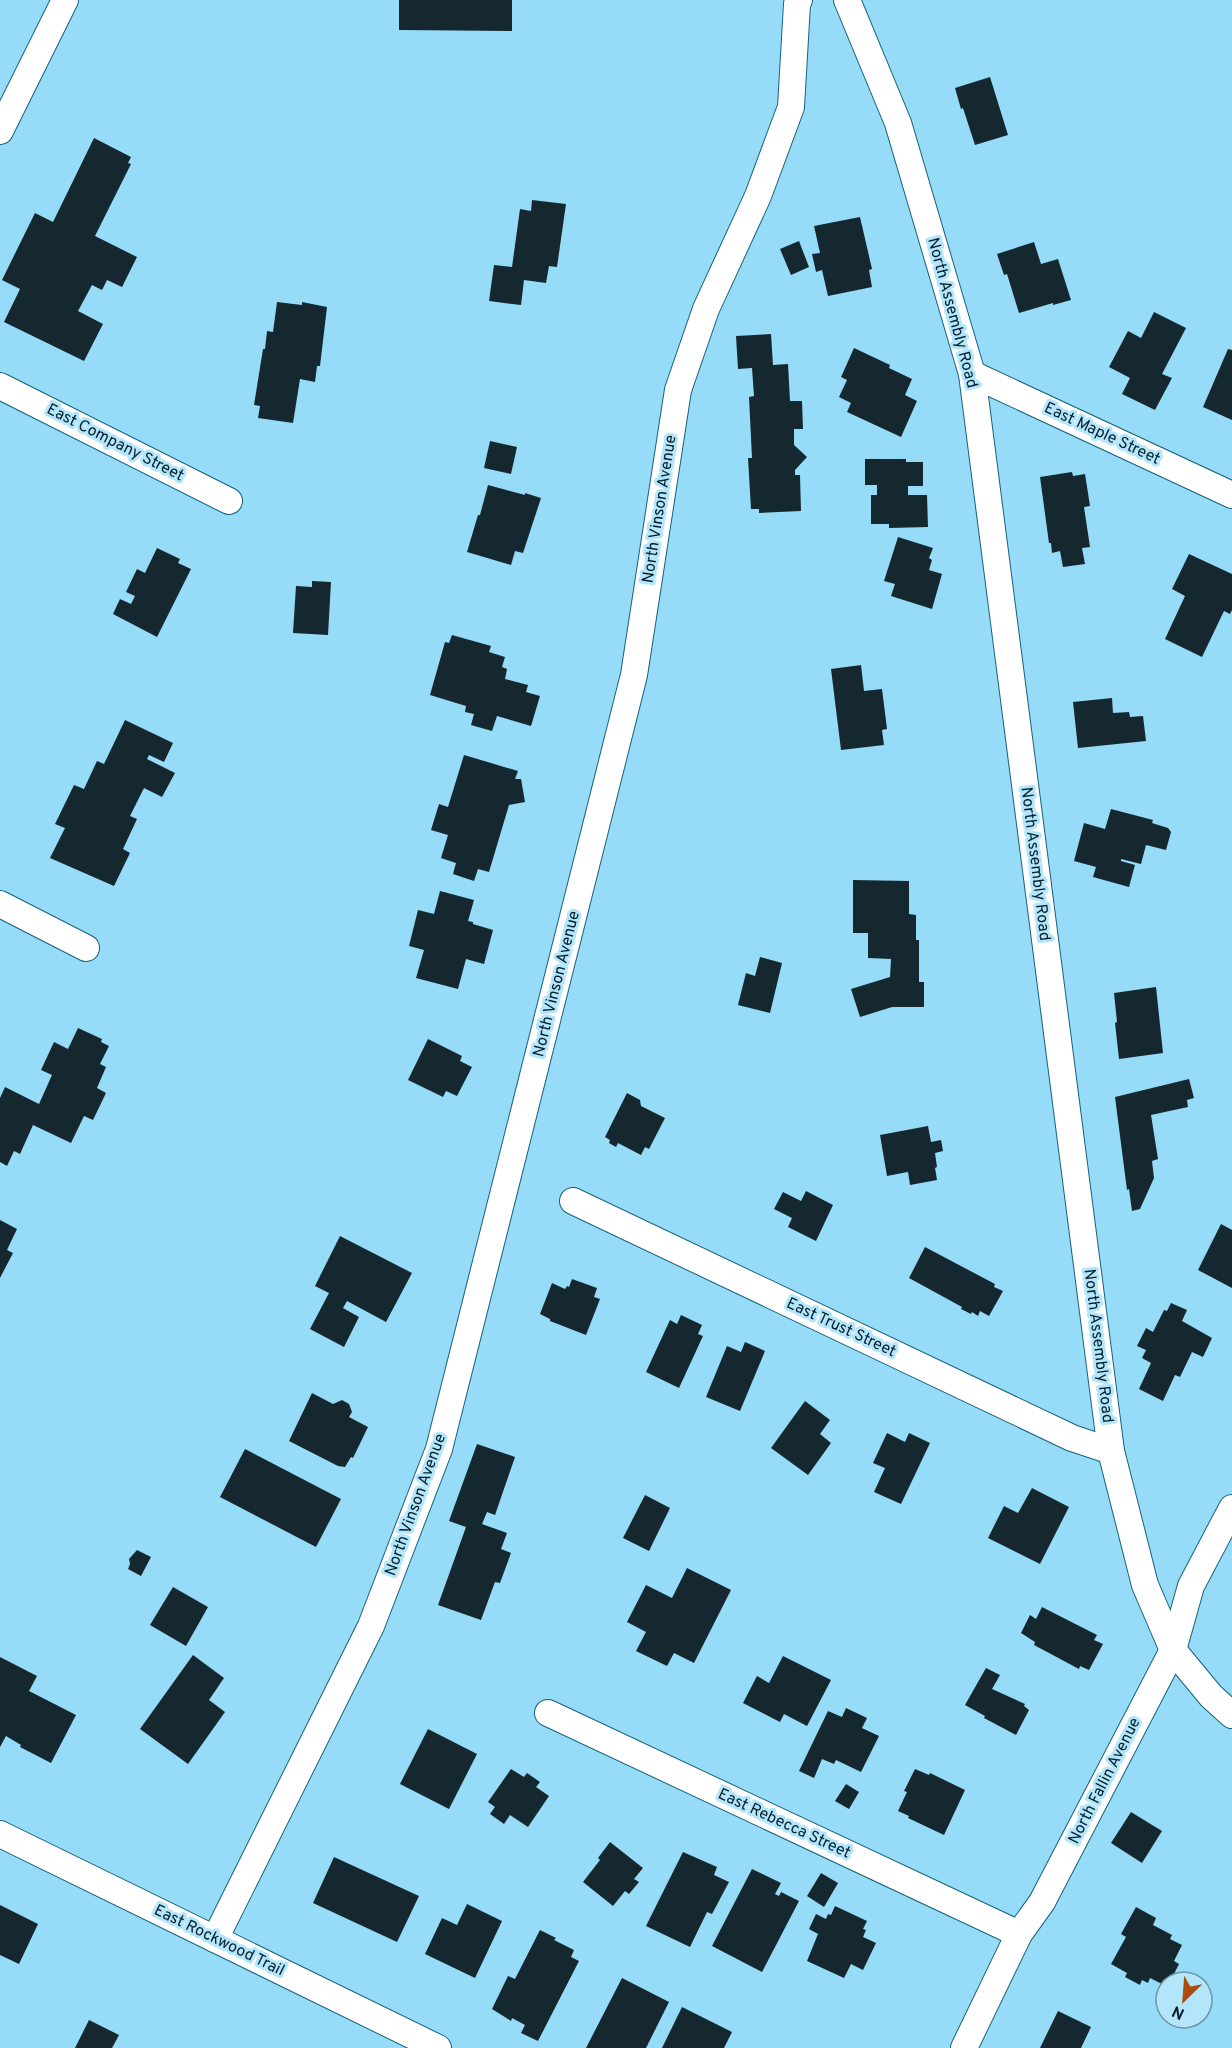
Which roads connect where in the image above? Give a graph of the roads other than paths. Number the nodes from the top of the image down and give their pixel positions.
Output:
1 (65, 0) edge
2 (799, 0) edge
3 (847, 0) edge
4 (0, 131) edge
5 (972, 374) junction
6 (0, 386) edge
7 (1232, 495) edge
8 (229, 501) dead end
9 (0, 904) edge
10 (86, 948) dead end
11 (573, 1201) dead end
12 (1111, 1451) junction
13 (1232, 1508) edge
14 (1173, 1650) junction
15 (548, 1713) dead end
16 (1232, 1715) edge
17 (0, 1834) edge
18 (1019, 1934) junction
19 (215, 1939) junction
20 (438, 2048) edge
21 (964, 2048) edge

1 - 4 street
2 - 19 street, North Vinson Avenue
3 - 5 street, North Assembly Road
5 - 7 street, East Maple Street
5 - 12 street, North Assembly Road
6 - 8 street, East Company Street
9 - 10 street
11 - 12 street, East Trust Street
12 - 14 street, North Assembly Road
13 - 14 street, North Fallin Avenue
14 - 16 street, North Assembly Road
14 - 18 street, North Fallin Avenue
15 - 18 street, East Rebecca Street
17 - 19 street, East Rockwood Trail
18 - 21 street, North Fallin Avenue
19 - 20 street, East Rockwood Trail

